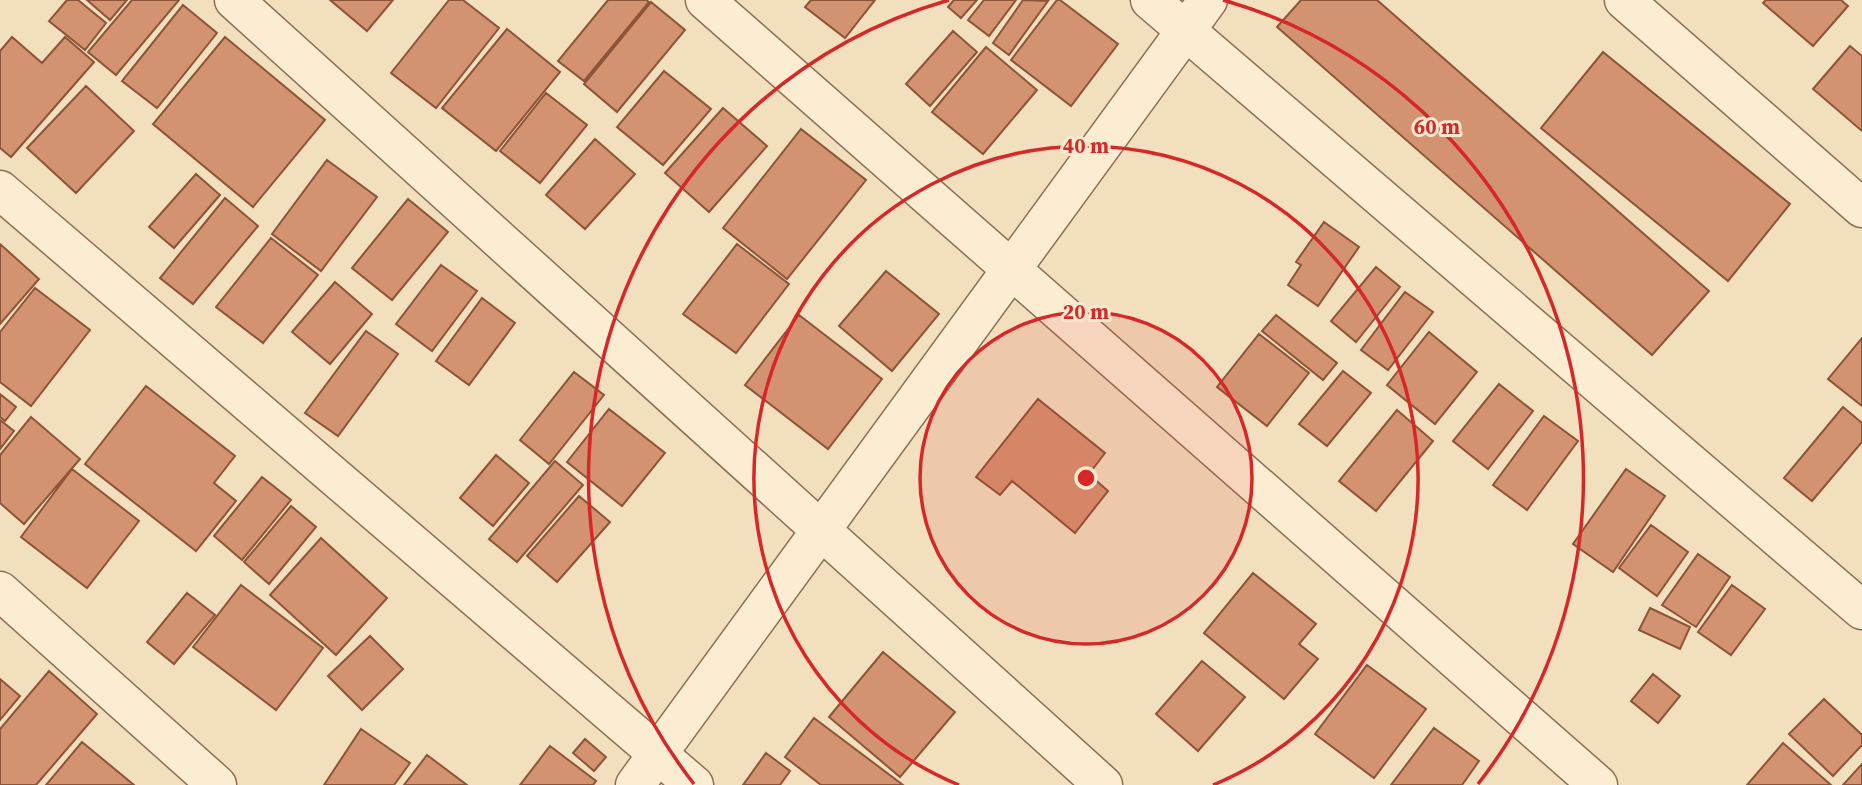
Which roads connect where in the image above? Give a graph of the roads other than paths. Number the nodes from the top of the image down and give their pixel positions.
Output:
1 (234, 0) edge
2 (705, 0) edge
3 (1150, 0) edge
4 (1208, 0) edge
5 (1624, 0) edge
6 (1185, 31) junction
7 (0, 190) edge
8 (1862, 208) edge
9 (1011, 270) junction
10 (821, 531) junction
11 (0, 591) edge
12 (1862, 610) edge
13 (658, 752) junction
14 (217, 785) edge
15 (635, 785) edge
16 (694, 785) edge
17 (1103, 785) edge
18 (1598, 785) edge

1 - 10 street
2 - 9 street
3 - 6 street
4 - 6 street
5 - 8 street
6 - 9 street
6 - 12 street
7 - 13 street
9 - 10 street
9 - 18 street
10 - 13 street
10 - 17 street
11 - 14 street
13 - 15 street
13 - 16 street

